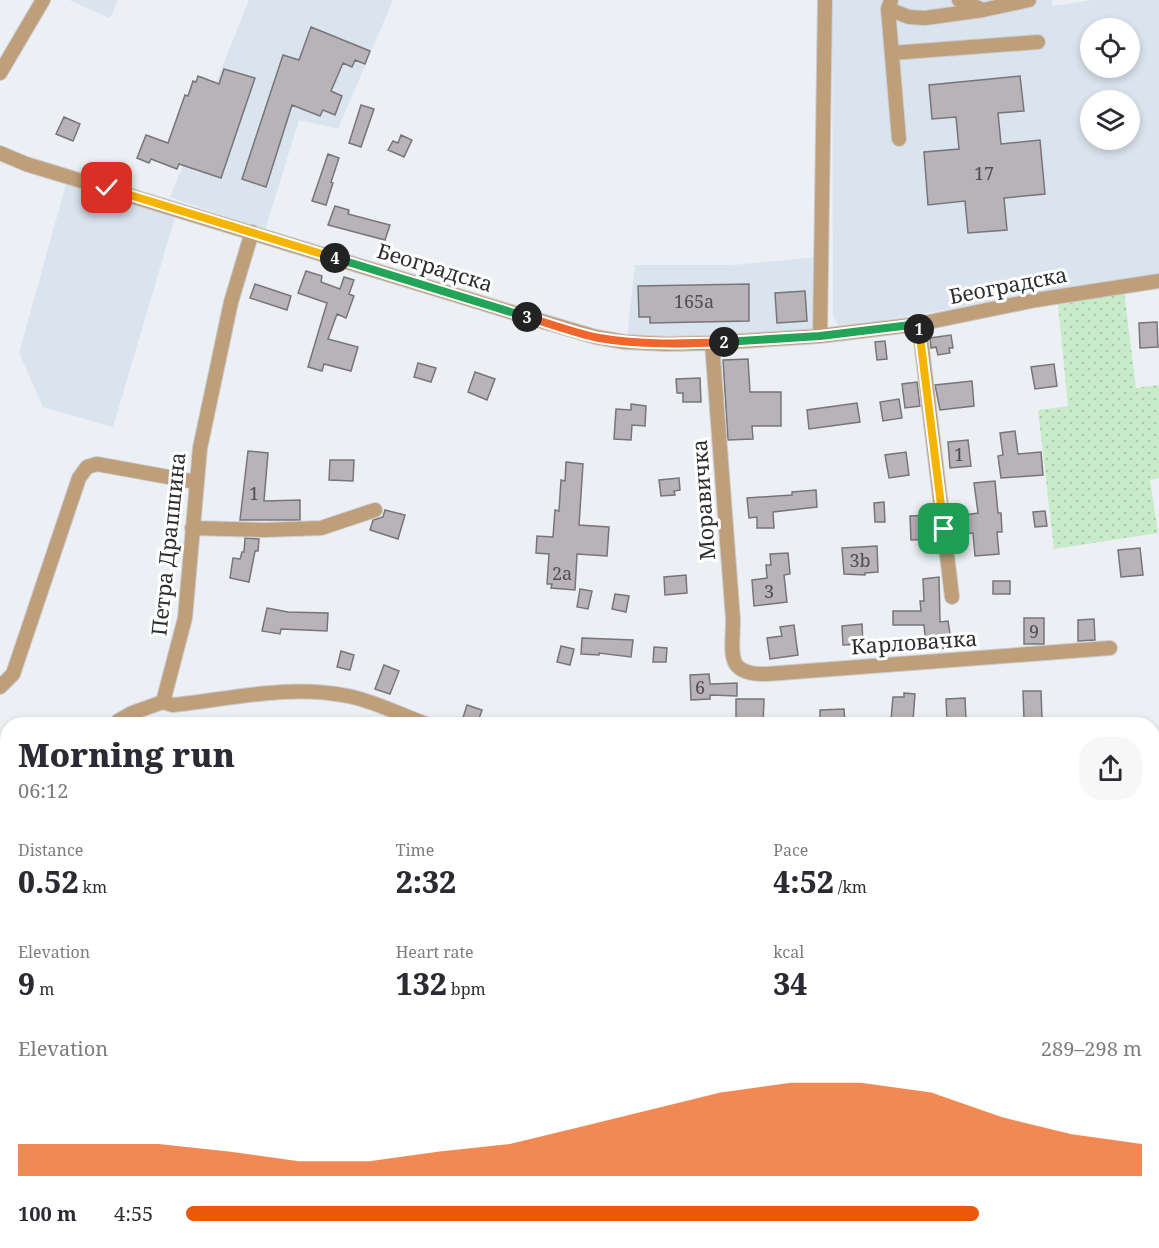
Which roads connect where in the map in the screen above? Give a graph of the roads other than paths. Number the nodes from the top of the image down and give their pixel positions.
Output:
1 (43, 0) edge
2 (825, 0) edge
3 (959, 0) edge
4 (1029, 0) edge
5 (890, 5) edge
6 (983, 10) junction
7 (1038, 42) dead end
8 (892, 53) junction
9 (0, 73) edge
10 (899, 139) dead end
11 (0, 153) edge
12 (252, 232) junction
13 (1159, 281) edge
14 (919, 324) junction
15 (820, 336) junction
16 (712, 343) junction
17 (196, 482) junction
18 (375, 510) dead end
19 (192, 528) junction
20 (952, 597) dead end
21 (1110, 648) dead end
22 (733, 653) joint
23 (0, 687) edge
24 (163, 702) junction
25 (125, 717) edge
26 (407, 717) edge

1 - 9 street
2 - 15 street
3 - 6 street
4 - 6 street
5 - 6 street
5 - 8 street
7 - 8 street
8 - 10 street
11 - 12 street, Београдска
12 - 16 street, Београдска
12 - 17 street, Петра Драпшина
13 - 14 street, Београдска
14 - 15 street, Београдска
14 - 20 street
15 - 16 street, Београдска
16 - 22 street, Моравичка
17 - 19 street, Петра Драпшина
17 - 23 street
18 - 19 street
19 - 24 street, Петра Драпшина
21 - 22 street, Карловачка
24 - 25 street
24 - 26 street

